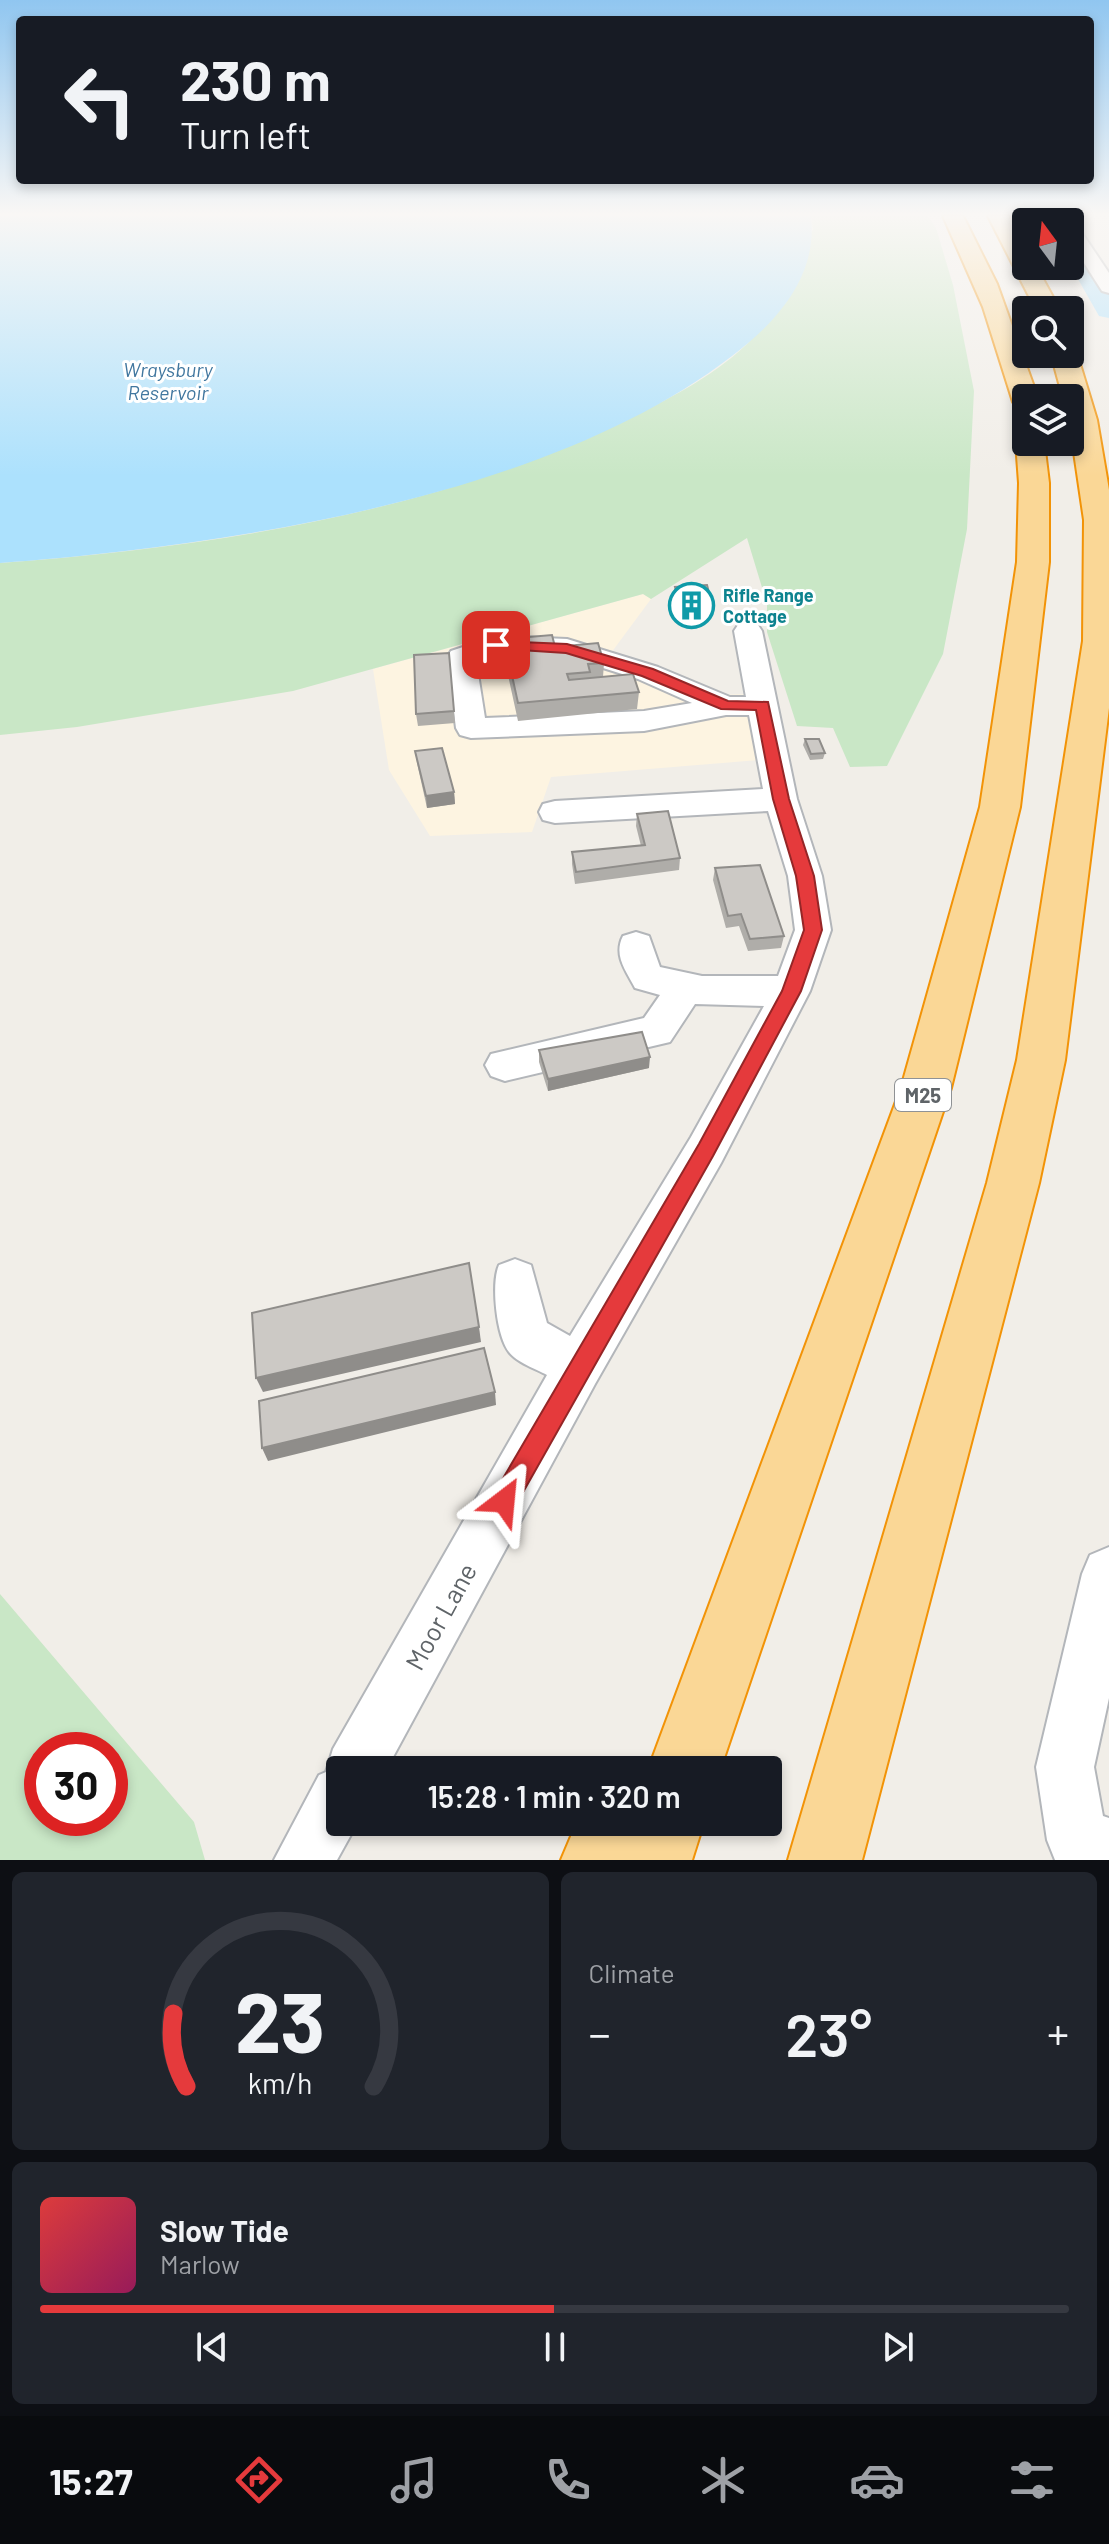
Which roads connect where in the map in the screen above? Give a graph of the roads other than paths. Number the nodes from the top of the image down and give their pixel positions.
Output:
1 (995, 303) edge
2 (1068, 368) edge
3 (1021, 384) edge
4 (1031, 456) edge
5 (748, 631) dead end
6 (744, 706) junction
7 (781, 799) junction
8 (555, 812) dead end
9 (636, 946) dead end
10 (686, 988) junction
11 (791, 991) junction
12 (505, 1065) dead end
13 (515, 1280) dead end
14 (578, 1367) junction
15 (1109, 1574) edge
16 (362, 1756) edge
17 (688, 1756) edge
18 (326, 1821) edge
19 (619, 1836) edge
20 (662, 1836) edge
21 (1080, 1849) edge
22 (304, 1860) edge
23 (598, 1860) edge
24 (655, 1860) edge
25 (825, 1860) edge

1 - 3 highway
2 - 25 highway
4 - 17 highway, M25
5 - 6 street, Moor Lane
6 - 6 street
6 - 7 street, Moor Lane
7 - 8 street
7 - 11 street, Moor Lane
9 - 10 street
10 - 11 street
10 - 12 street
11 - 14 street, Moor Lane
13 - 14 street
14 - 16 street, Moor Lane
15 - 21 street
18 - 22 street
19 - 23 highway
20 - 24 highway, M25

